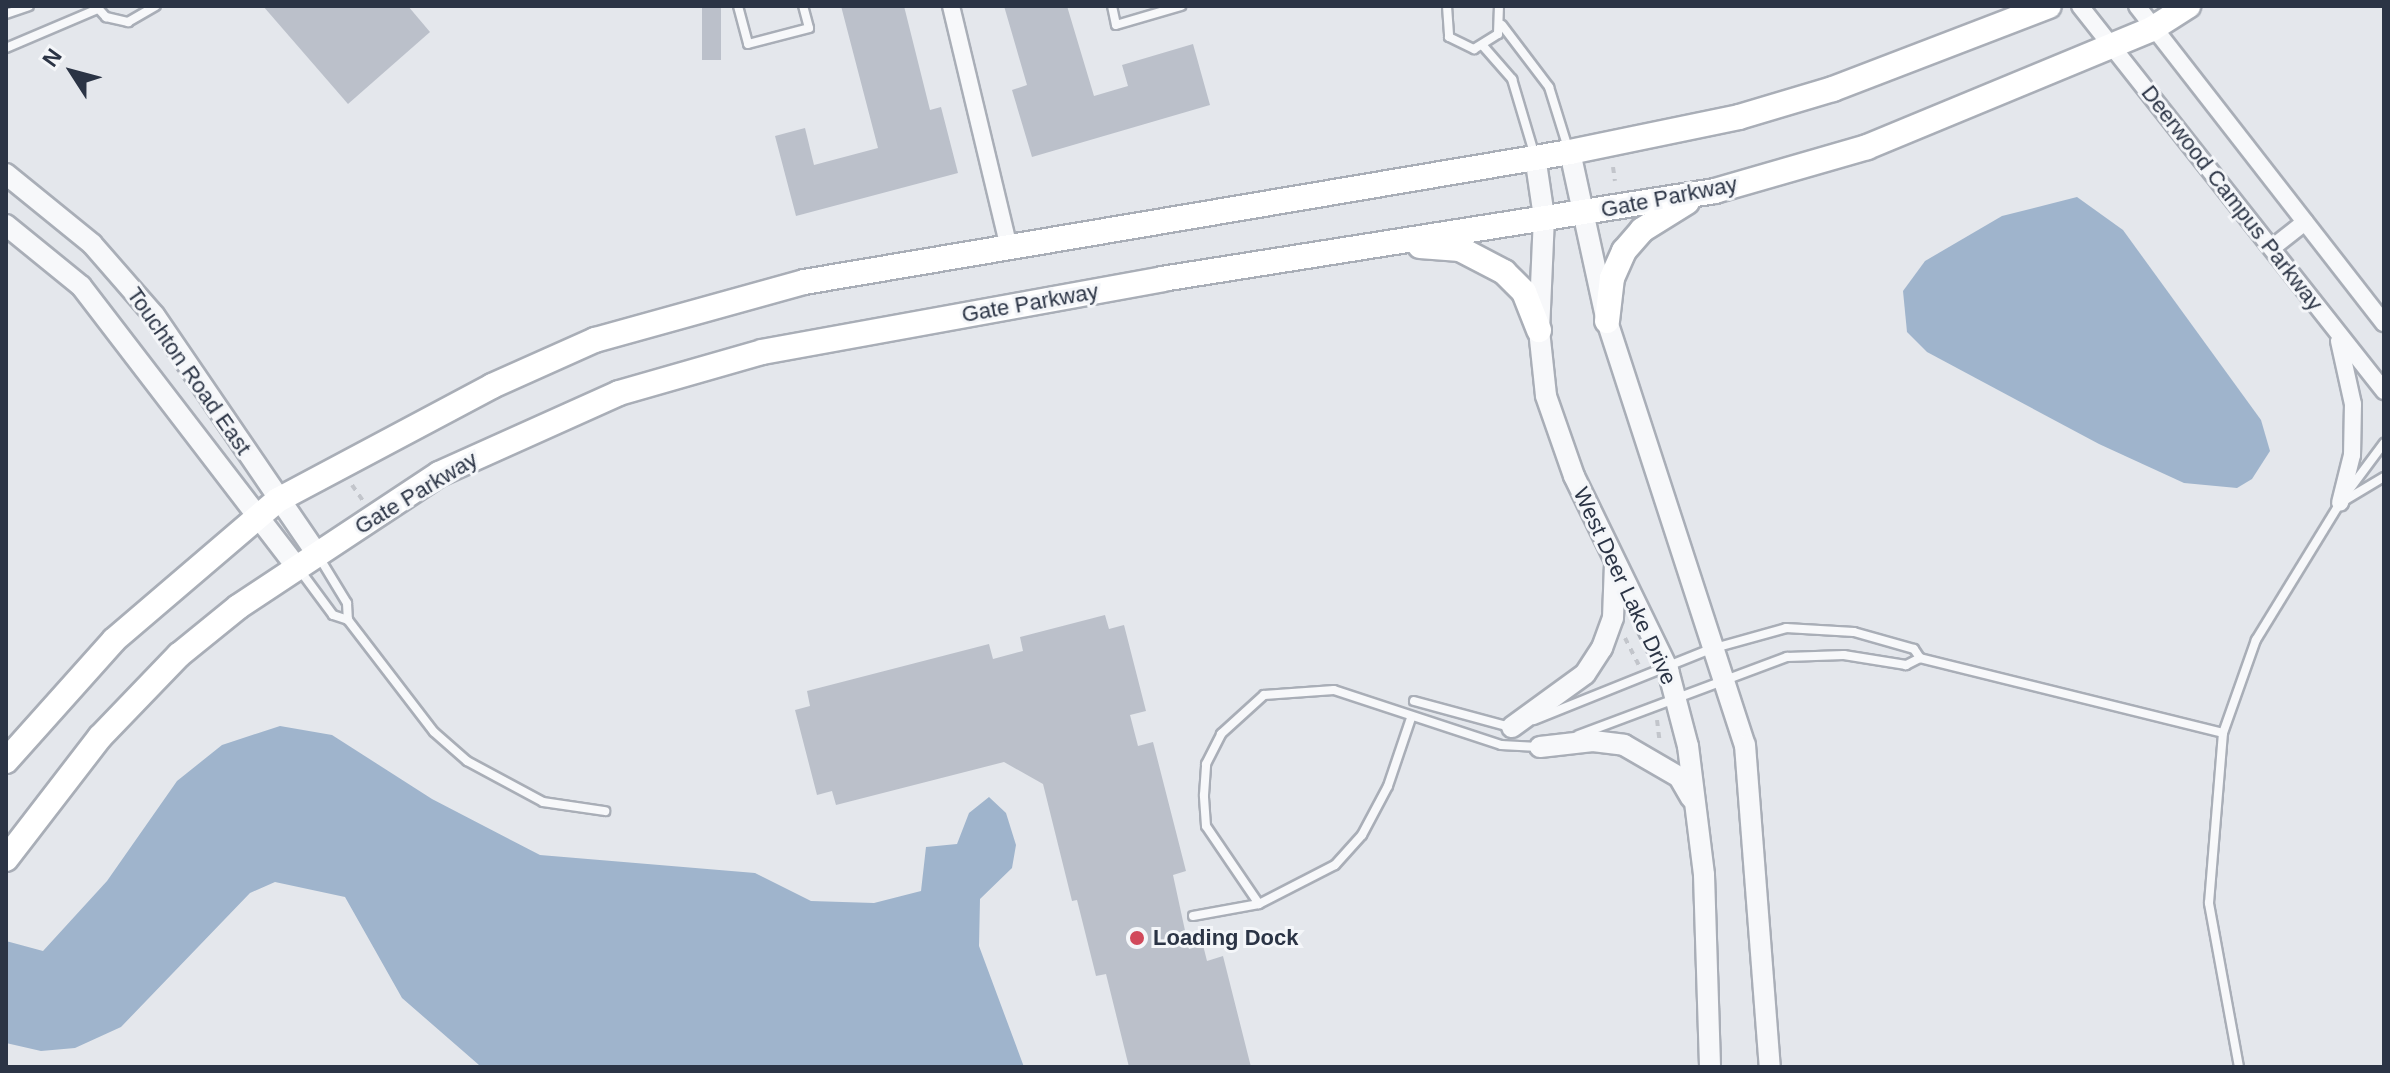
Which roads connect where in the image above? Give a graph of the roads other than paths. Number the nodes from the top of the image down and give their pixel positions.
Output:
1 (29, 6) edge
2 (156, 6) edge
3 (738, 6) edge
4 (803, 6) edge
5 (951, 6) edge
6 (1112, 6) edge
7 (1181, 6) edge
8 (1447, 6) edge
9 (1499, 6) edge
10 (2049, 6) edge
11 (2080, 6) edge
12 (2137, 6) edge
13 (2188, 6) edge
14 (97, 7) edge
15 (6, 14) edge
16 (1502, 25) junction
17 (2152, 29) junction
18 (2112, 46) junction
19 (1484, 47) junction
20 (6, 48) edge
21 (1570, 152) junction
22 (1535, 156) junction
23 (6, 174) edge
24 (1715, 191) junction
25 (1580, 213) junction
26 (1544, 217) junction
27 (2305, 222) junction
28 (6, 225) edge
29 (1386, 242) junction
30 (1008, 244) junction
31 (2272, 248) junction
32 (1607, 321) junction
33 (2384, 323) edge
34 (2335, 328) junction
35 (1539, 330) junction
36 (2384, 391) edge
37 (2384, 443) edge
38 (2384, 477) edge
39 (278, 500) junction
40 (2340, 503) junction
41 (256, 516) junction
42 (1615, 560) junction
43 (307, 561) junction
44 (348, 620) junction
45 (1878, 639) junction
46 (1711, 649) junction
47 (1920, 658) junction
48 (1873, 660) junction
49 (1668, 670) junction
50 (1722, 682) junction
51 (1414, 701) dead end
52 (1677, 702) junction
53 (1411, 718) junction
54 (1512, 727) junction
55 (2223, 733) junction
56 (1540, 747) junction
57 (6, 761) edge
58 (1696, 805) junction
59 (605, 811) dead end
60 (6, 859) edge
61 (1259, 904) junction
62 (1193, 916) dead end
63 (1710, 1067) edge
64 (1770, 1067) edge
65 (2239, 1067) edge

1 - 15 lane
2 - 14 lane
3 - 4 lane
5 - 30 street
6 - 7 lane
8 - 19 lane
9 - 16 lane
10 - 21 main road
11 - 18 street, Deerwood Campus Parkway
12 - 17 street, Deerwood Campus Parkway
13 - 17 main road, Gate Parkway
14 - 20 lane
16 - 19 lane
16 - 21 lane
17 - 18 main road, Gate Parkway
17 - 27 street, Deerwood Campus Parkway
18 - 24 main road, Gate Parkway
18 - 31 street, Deerwood Campus Parkway
19 - 22 lane
21 - 22 main road
21 - 25 street
22 - 26 street, West Deer Lake Drive
22 - 30 main road
23 - 39 street, Touchton Road East
24 - 25 main road, Gate Parkway
24 - 32 main road
25 - 26 main road, Gate Parkway
25 - 32 street
26 - 29 main road, Gate Parkway
26 - 35 street, West Deer Lake Drive
27 - 31 street
27 - 33 street, Deerwood Campus Parkway
28 - 41 street, Touchton Road East
29 - 35 main road
29 - 43 main road, Gate Parkway
30 - 39 main road
31 - 34 street, Deerwood Campus Parkway
32 - 46 street
34 - 36 street, Deerwood Campus Parkway
34 - 40 street
35 - 42 street, West Deer Lake Drive
37 - 40 lane
38 - 40 lane
39 - 41 main road
39 - 43 street, Touchton Road East
40 - 55 lane
41 - 43 street, Touchton Road East
41 - 57 main road
42 - 49 street, West Deer Lake Drive
42 - 54 street
43 - 44 lane
43 - 44 lane
43 - 60 main road, Gate Parkway
44 - 59 lane
45 - 46 lane
45 - 47 lane
45 - 48 lane
46 - 49 lane
46 - 50 street
47 - 48 lane
47 - 55 lane
48 - 50 lane
49 - 52 street, West Deer Lake Drive
49 - 54 lane
50 - 52 lane
50 - 64 street
51 - 54 lane
52 - 56 lane
52 - 58 street, West Deer Lake Drive
53 - 56 lane
53 - 61 lane
53 - 61 lane
55 - 65 lane
56 - 58 street
58 - 63 street, West Deer Lake Drive
61 - 62 lane

